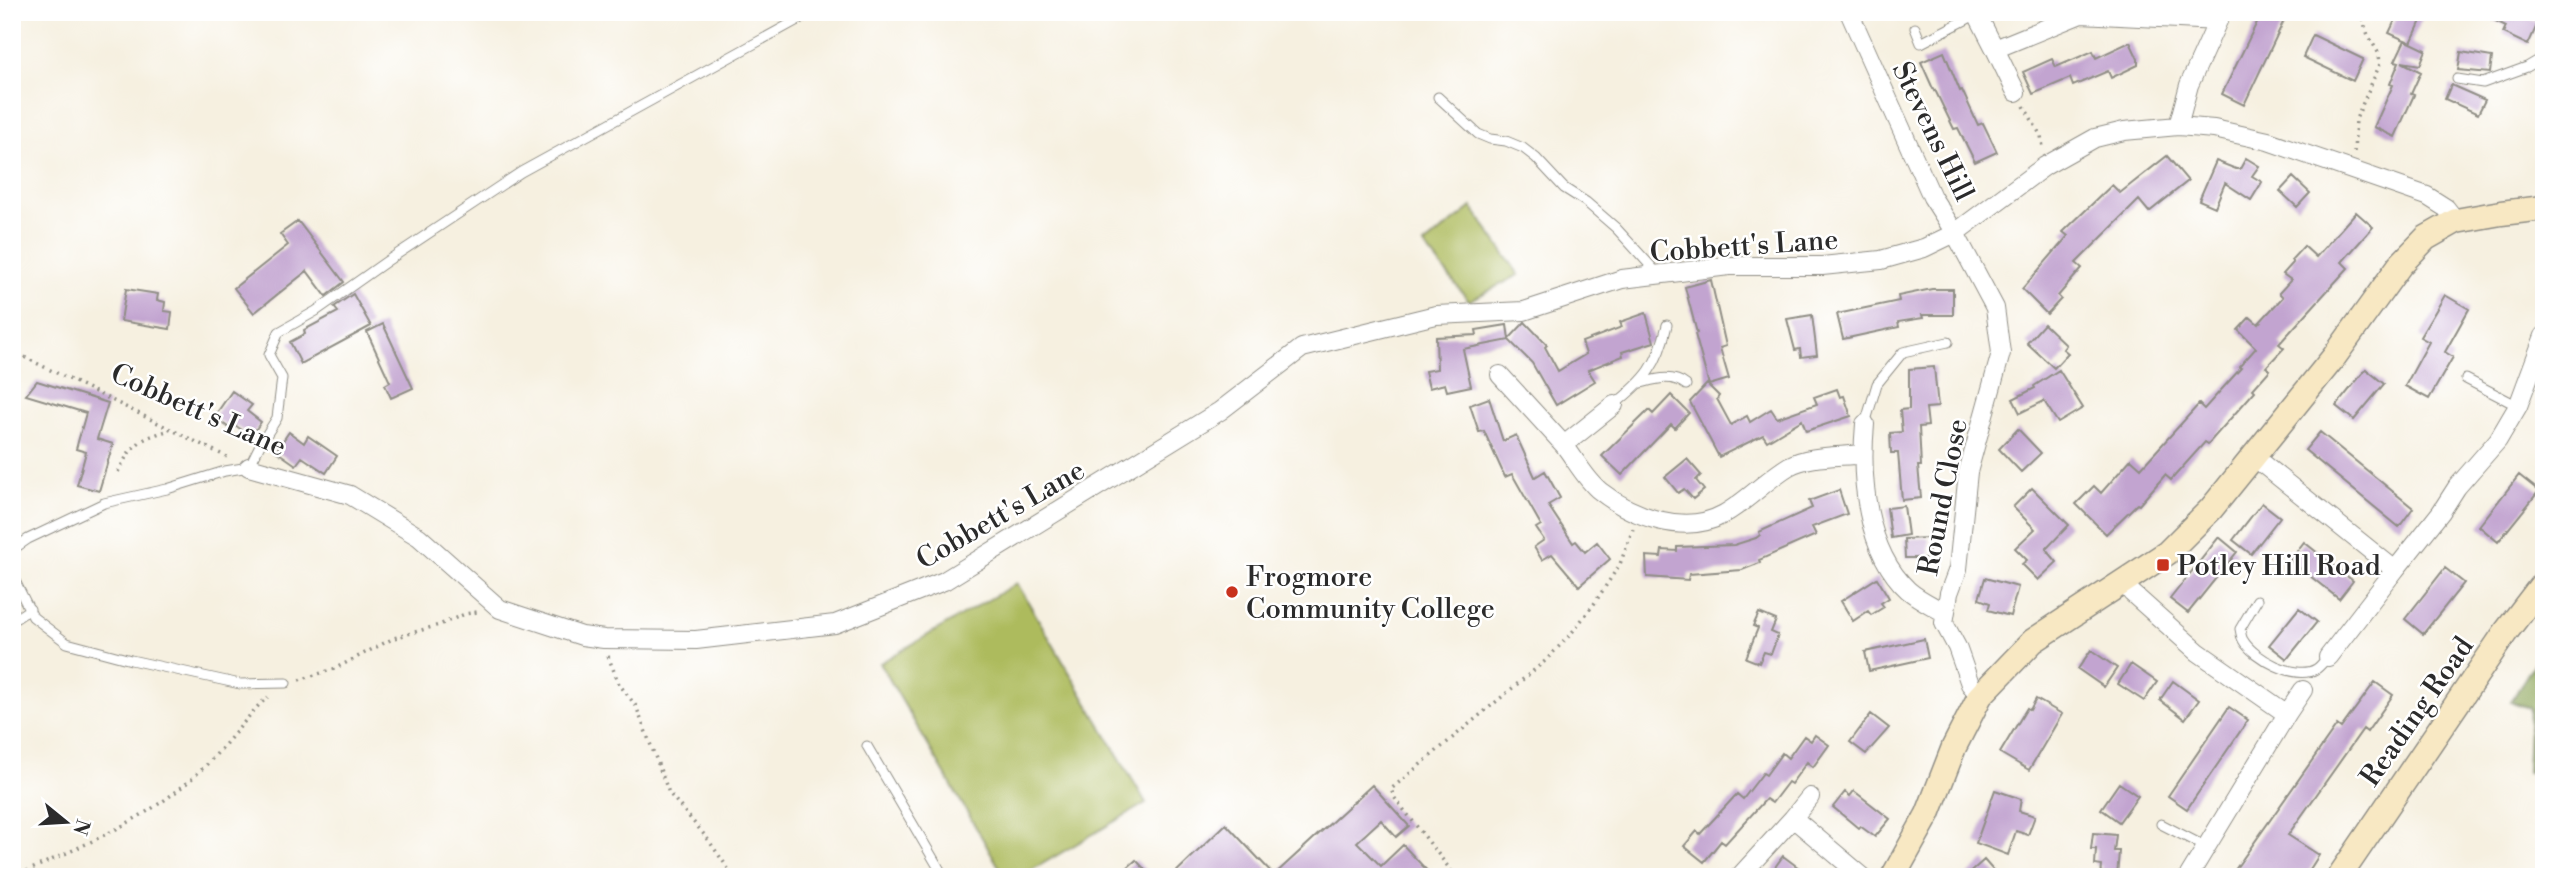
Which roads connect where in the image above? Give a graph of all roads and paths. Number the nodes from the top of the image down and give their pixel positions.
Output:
1 (790, 12) edge
2 (812, 12) edge
3 (1849, 12) edge
4 (2360, 12) edge
5 (2081, 13) edge
6 (1977, 14) joint
7 (2220, 16) edge
8 (796, 21) junction
9 (1915, 28) dead end
10 (1995, 49) junction
11 (2544, 57) edge
12 (2457, 79) dead end
13 (2016, 92) joint
14 (1438, 97) dead end
15 (2178, 126) junction
16 (2045, 166) junction
17 (2353, 169) junction
18 (2544, 208) edge
19 (2456, 221) junction
20 (1955, 233) junction
21 (1659, 275) junction
22 (1667, 325) dead end
23 (2544, 336) edge
24 (1948, 342) dead end
25 (12, 351) edge
26 (1500, 375) dead end
27 (2466, 379) dead end
28 (1642, 383) junction
29 (1686, 386) dead end
30 (1614, 405) joint
31 (2518, 406) junction
32 (1865, 424) joint
33 (172, 430) junction
34 (1564, 445) junction
35 (1862, 454) junction
36 (2254, 457) junction
37 (249, 467) junction
38 (118, 472) dead end
39 (1639, 512) junction
40 (12, 550) edge
41 (2395, 570) junction
42 (12, 575) edge
43 (2123, 581) junction
44 (2544, 582) edge
45 (2257, 600) dead end
46 (500, 608) junction
47 (30, 609) junction
48 (1945, 613) junction
49 (12, 621) edge
50 (604, 639) junction
51 (2328, 657) joint
52 (286, 683) junction
53 (2304, 690) dead end
54 (1980, 696) junction
55 (2287, 714) junction
56 (867, 746) dead end
57 (1810, 797) dead end
58 (1793, 818) junction
59 (2161, 824) dead end
60 (2206, 847) junction
61 (14, 877) edge
62 (734, 877) edge
63 (944, 877) edge
64 (1456, 877) edge
65 (1739, 877) edge
66 (1863, 877) edge
67 (1894, 877) edge
68 (2188, 877) edge
69 (2339, 877) edge

1 - 8 lane
2 - 8 lane
3 - 20 street, Stevens Hill
4 - 17 path
5 - 7 street
5 - 10 street
6 - 9 lane
6 - 10 street
7 - 15 street
8 - 37 lane
10 - 13 street
11 - 12 lane
13 - 16 path
14 - 21 lane
15 - 16 street
15 - 17 street
16 - 20 street
17 - 19 street
18 - 19 street
19 - 36 street
20 - 21 street, Cobbett's Lane
20 - 48 street, Round Close
21 - 50 street, Cobbett's Lane
22 - 28 lane
23 - 31 street
24 - 32 lane
25 - 33 path, Cobbett's Lane
26 - 34 street
27 - 31 lane
28 - 29 lane
28 - 30 lane
30 - 34 street
31 - 41 street
32 - 35 street
33 - 37 path, Cobbett's Lane
33 - 38 path
34 - 39 street
35 - 39 street
35 - 48 street
36 - 41 street
36 - 43 street
37 - 40 lane
37 - 46 street, Cobbett's Lane
39 - 64 path
41 - 51 street
42 - 47 lane
43 - 54 street
43 - 55 street
44 - 69 street, Reading Road
45 - 51 lane
46 - 50 street, Cobbett's Lane
46 - 52 path
47 - 49 lane
47 - 52 lane
48 - 54 street, Round Close
50 - 62 path
52 - 61 path
53 - 55 street
54 - 67 street
55 - 60 street
56 - 63 lane
57 - 58 street
58 - 65 street
58 - 66 street
59 - 60 lane
60 - 68 street

